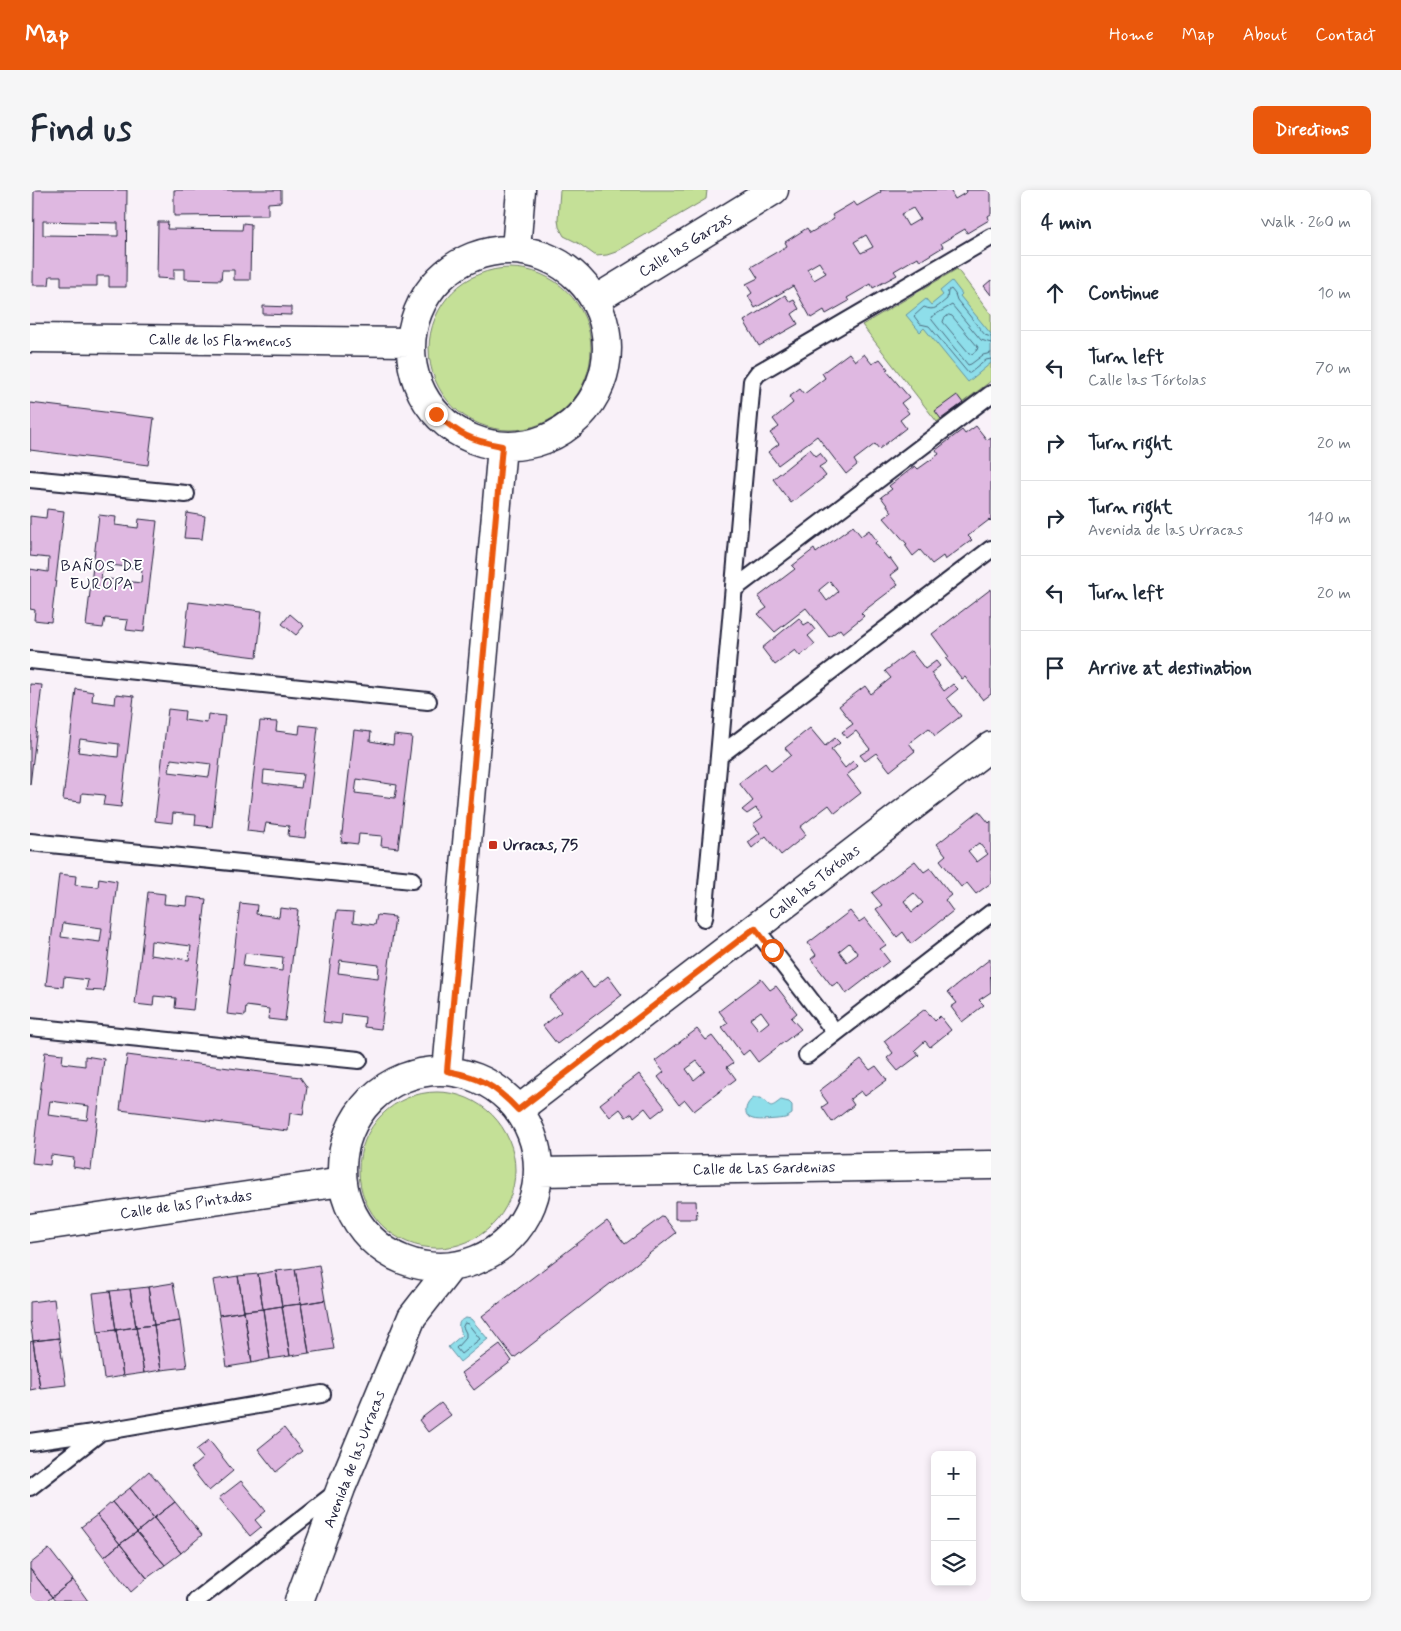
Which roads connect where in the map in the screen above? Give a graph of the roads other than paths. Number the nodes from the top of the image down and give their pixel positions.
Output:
1 (521, 190) edge
2 (774, 190) edge
3 (991, 236) edge
4 (516, 249) junction
5 (595, 300) junction
6 (30, 338) edge
7 (410, 342) junction
8 (991, 394) edge
9 (502, 446) junction
10 (30, 479) edge
11 (186, 494) dead end
12 (991, 549) edge
13 (734, 588) junction
14 (30, 660) edge
15 (428, 701) dead end
16 (991, 746) edge
17 (719, 756) junction
18 (30, 842) edge
19 (412, 880) dead end
20 (991, 913) edge
21 (704, 918) dead end
22 (755, 928) junction
23 (30, 1026) edge
24 (836, 1032) junction
25 (807, 1055) dead end
26 (359, 1060) dead end
27 (447, 1071) junction
28 (518, 1110) junction
29 (991, 1165) edge
30 (538, 1172) junction
31 (342, 1182) junction
32 (30, 1228) edge
33 (408, 1263) junction
34 (450, 1267) junction
35 (412, 1317) junction
36 (322, 1394) dead end
37 (100, 1432) junction
38 (30, 1442) edge
39 (30, 1486) edge
40 (341, 1488) junction
41 (196, 1601) edge
42 (299, 1601) edge

1 - 4 street
2 - 5 street, Calle las Garzas
3 - 13 lane
4 - 5 street
4 - 7 street
5 - 9 street
6 - 7 street, Calle de los Flamencos
7 - 9 street
8 - 13 lane
9 - 27 street
10 - 11 lane
12 - 17 lane
13 - 17 lane
14 - 15 lane
16 - 22 street, Calle las Tórtolas
17 - 21 lane
18 - 19 lane
20 - 24 lane
22 - 24 lane
22 - 28 street, Calle las Tórtolas
23 - 26 lane
24 - 25 lane
27 - 28 street
27 - 31 street
28 - 30 street
29 - 30 street, Calle de Las Gardenias
30 - 34 street
31 - 32 street, Calle de las Pintadas
31 - 33 street
33 - 34 street
33 - 35 street, Avenida de las Urracas
34 - 35 street, Avenida de las Urracas
35 - 40 street, Avenida de las Urracas
36 - 37 lane
37 - 38 lane
37 - 39 lane
40 - 41 lane
40 - 42 street, Avenida de las Urracas

